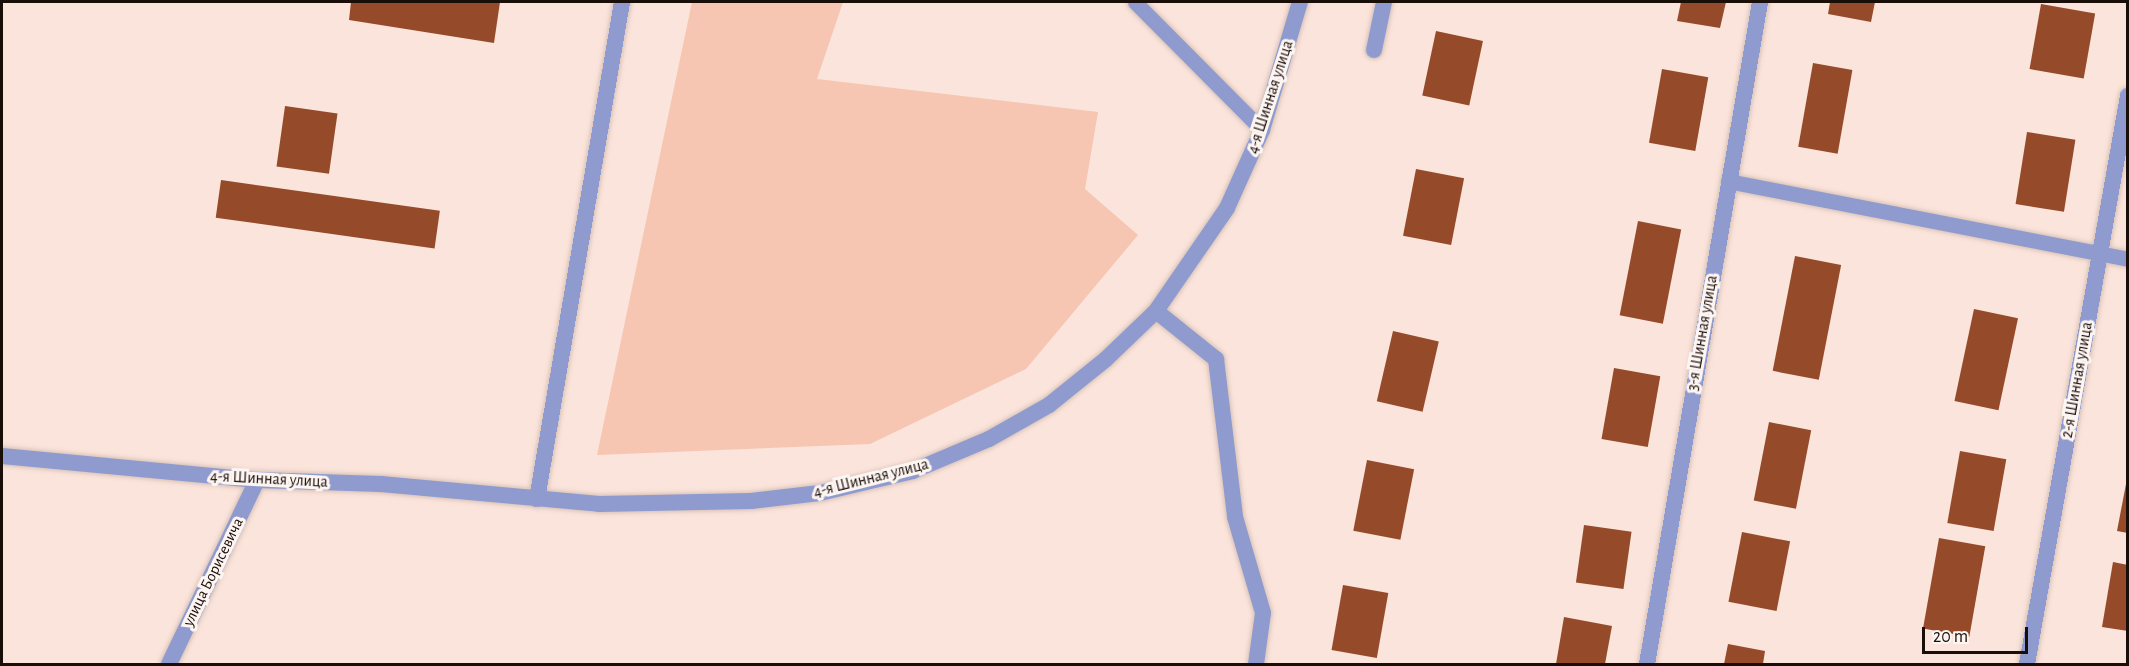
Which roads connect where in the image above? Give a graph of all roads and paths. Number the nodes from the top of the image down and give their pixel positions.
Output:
1 (622, 2) edge
2 (1135, 2) edge
3 (1300, 2) edge
4 (1384, 2) edge
5 (1760, 2) edge
6 (1374, 50) dead end
7 (2127, 96) edge
8 (1262, 130) junction
9 (1728, 181) junction
10 (2100, 254) junction
11 (2127, 259) edge
12 (1156, 311) junction
13 (2, 456) edge
14 (257, 480) junction
15 (537, 499) junction
16 (169, 664) edge
17 (1257, 664) edge
18 (1647, 664) edge
19 (2027, 664) edge

1 - 15 street
2 - 8 lane
3 - 8 street, 4-я Шинная улица
4 - 6 street
5 - 9 street, 3-я Шинная улица
7 - 10 street, 2-я Шинная улица
8 - 12 street, 4-я Шинная улица
9 - 10 lane
9 - 18 street, 3-я Шинная улица
10 - 11 lane
10 - 19 street, 2-я Шинная улица
12 - 15 street, 4-я Шинная улица
12 - 17 street
13 - 14 street, 4-я Шинная улица
14 - 15 street, 4-я Шинная улица
14 - 16 street, улица Борисевича

